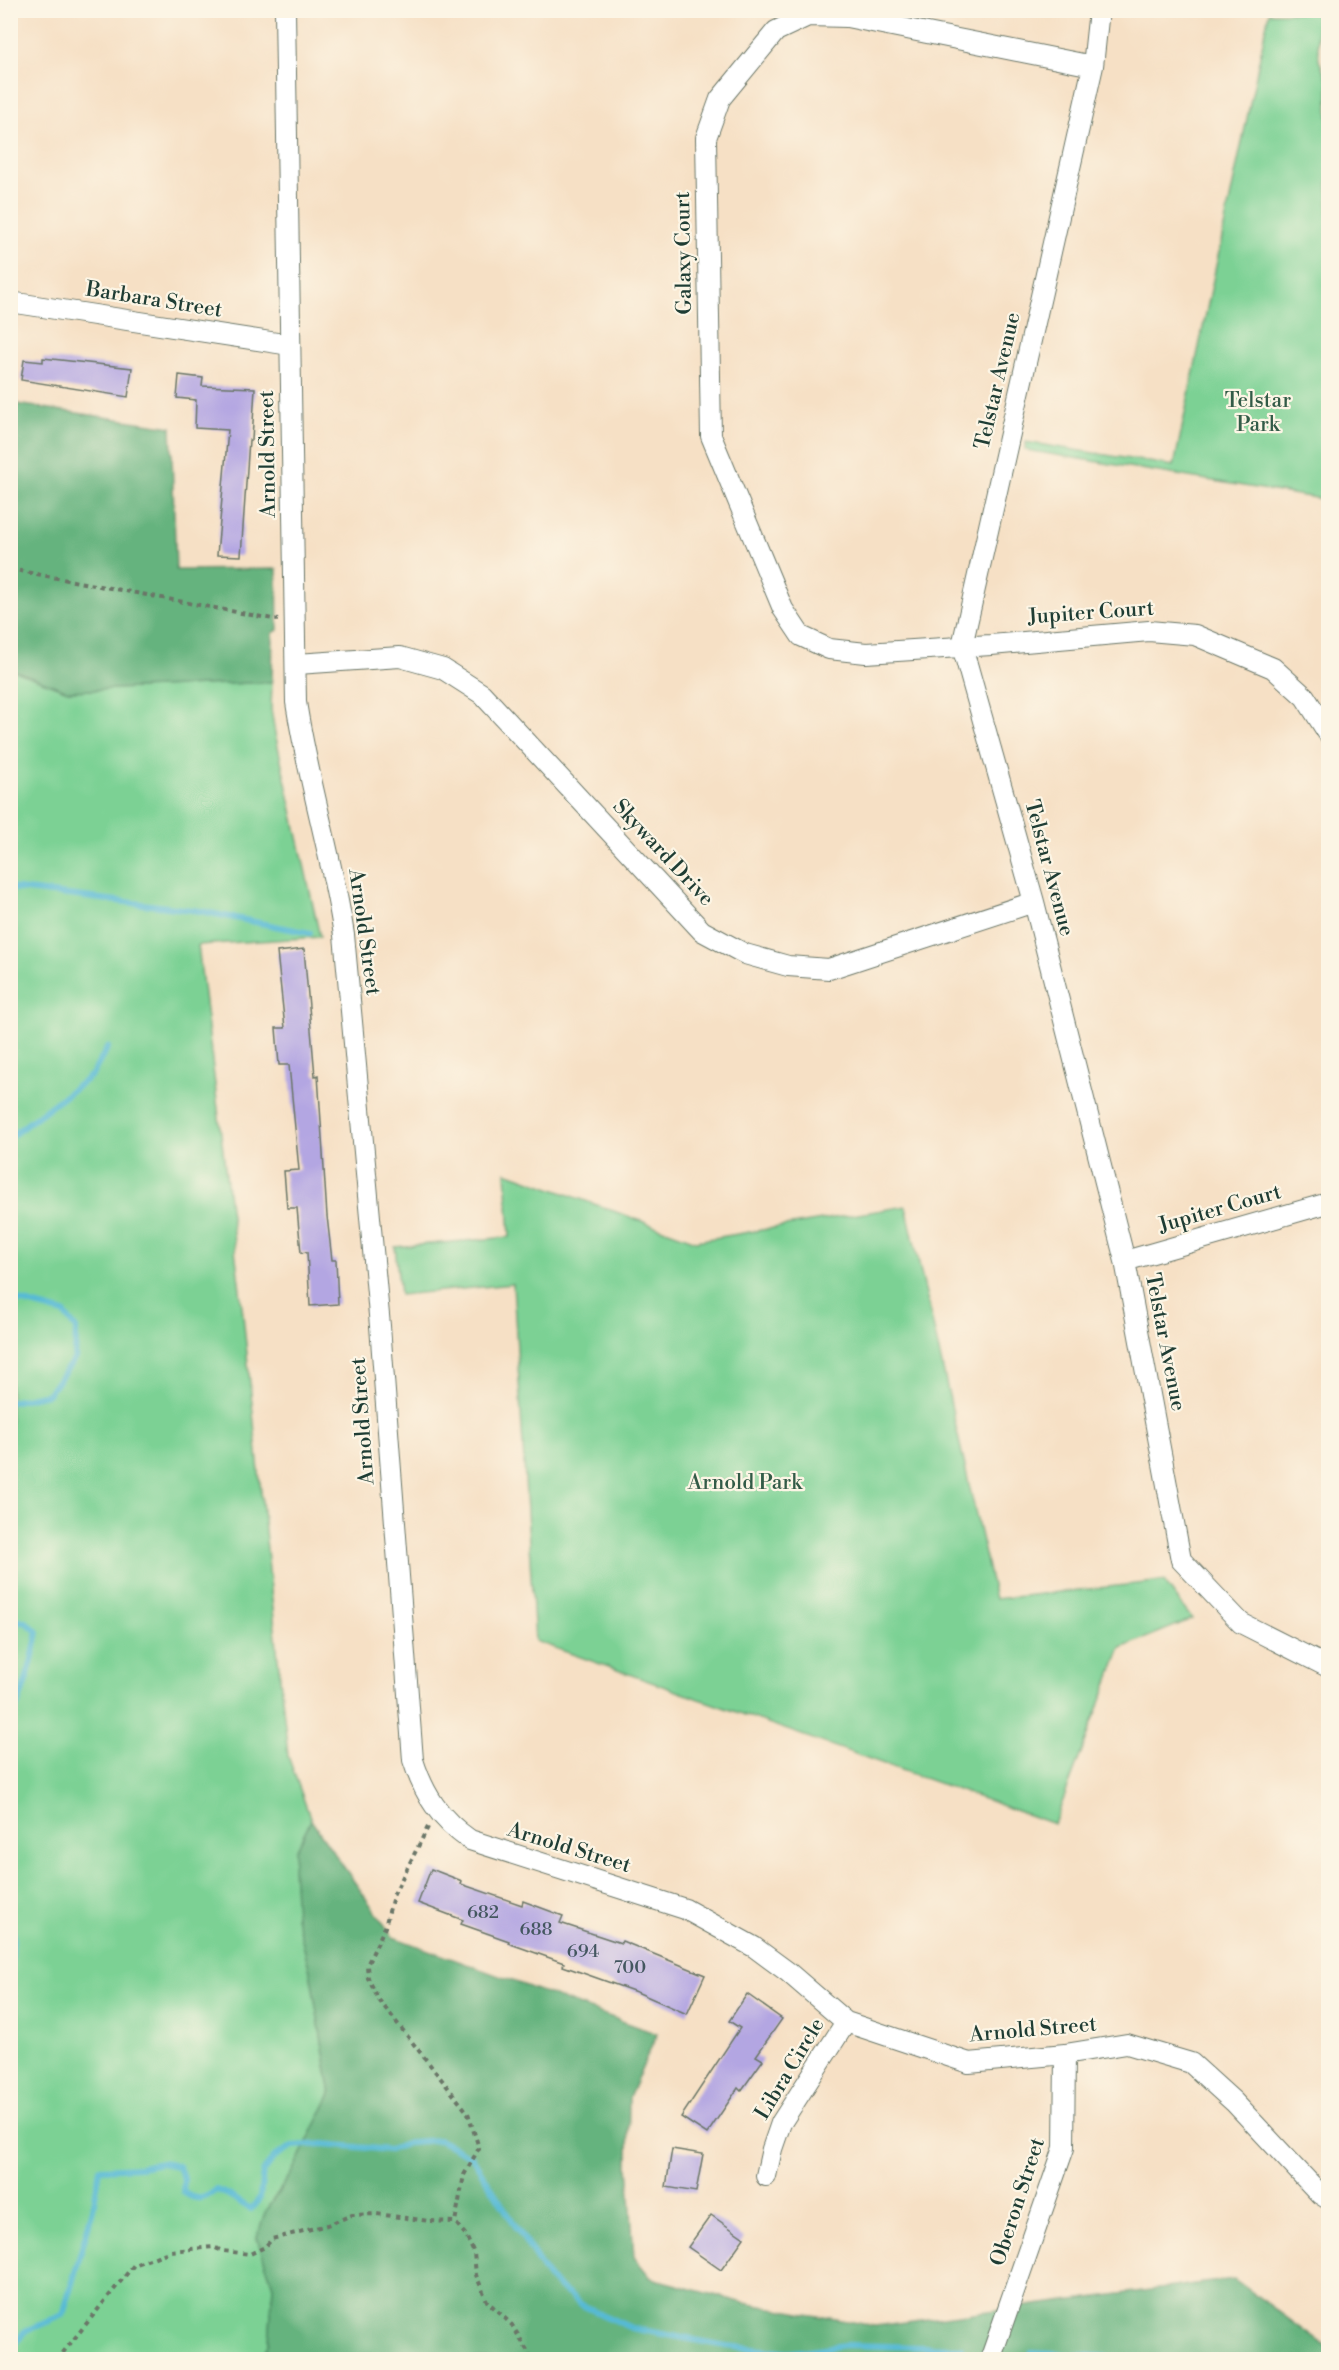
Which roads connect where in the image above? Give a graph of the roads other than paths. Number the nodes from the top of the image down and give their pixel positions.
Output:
1 (285, 10) edge
2 (1099, 10) edge
3 (1093, 66) junction
4 (10, 302) edge
5 (290, 345) junction
6 (962, 646) junction
7 (297, 664) junction
8 (1329, 733) edge
9 (1034, 902) junction
10 (1329, 1203) edge
11 (1125, 1261) junction
12 (1329, 1667) edge
13 (846, 2022) junction
14 (1065, 2054) junction
15 (766, 2176) dead end
16 (1329, 2199) edge
17 (990, 2360) edge

1 - 5 street, Arnold Street
2 - 3 street, Telstar Avenue
3 - 6 street, Telstar Avenue
3 - 6 street, Galaxy Court
4 - 5 street, Barbara Street
5 - 7 street, Arnold Street
6 - 8 street, Jupiter Court
6 - 9 street, Telstar Avenue
7 - 9 street, Skyward Drive
7 - 13 street, Arnold Street
9 - 11 street, Telstar Avenue
10 - 11 street, Jupiter Court
11 - 12 street, Telstar Avenue
13 - 14 street, Arnold Street
13 - 15 street, Libra Circle
14 - 16 street, Arnold Street
14 - 17 street, Oberon Street

